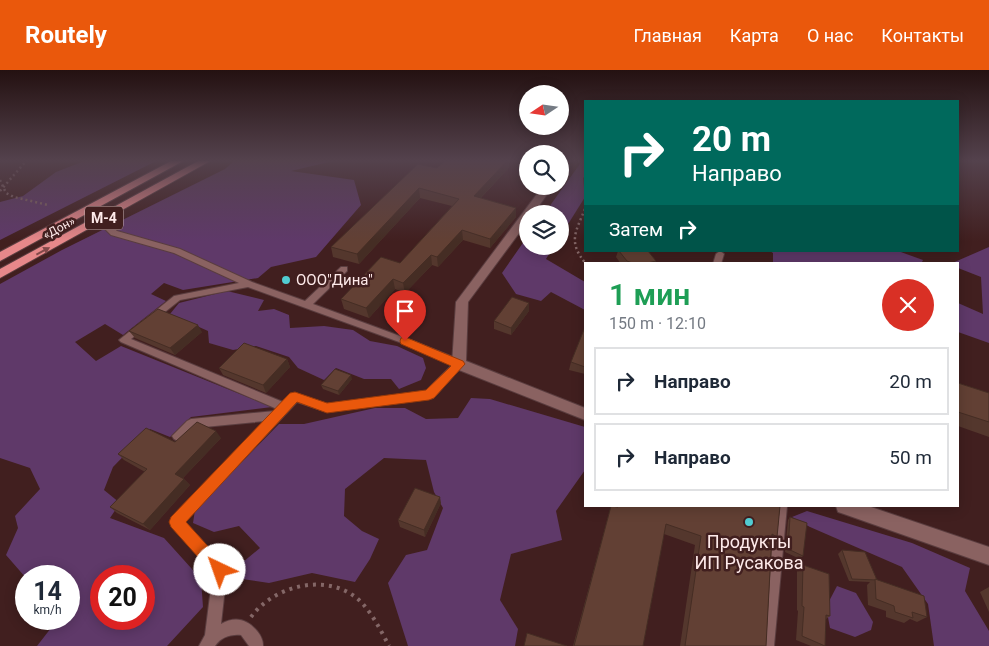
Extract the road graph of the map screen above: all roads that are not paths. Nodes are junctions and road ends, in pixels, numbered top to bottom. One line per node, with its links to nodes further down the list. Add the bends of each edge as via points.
1 (132, 187): 6 (highway, «Дон» / М-4)
2 (160, 187): 4 (highway, «Дон» / М-4)
3 (541, 195): 12 (street, via 462,302)
4 (97, 222): 9 (highway, «Дон» / М-4, one-way to 4); 10 (lane, via 114,233 177,251)
5 (720, 254): 7 (lane)
6 (0, 257)
7 (718, 262)
8 (344, 269): 11 (lane)
9 (0, 274)
10 (249, 284): 11 (lane); 13 (lane, via 177,298 124,340)
11 (306, 305): 12 (lane)
12 (459, 364): 13 (lane, via 429,395 327,408 295,397); 14 (street)
13 (280, 411): 15 (lane, via 192,424); 19 (lane, via 176,522 220,570)
14 (584, 414)
15 (178, 436)
16 (781, 507): 21 (lane)
17 (847, 507): 18 (street)
18 (989, 556)
19 (209, 641): 20 (lane, via 230,627 245,628)
20 (256, 646)
21 (767, 646)

